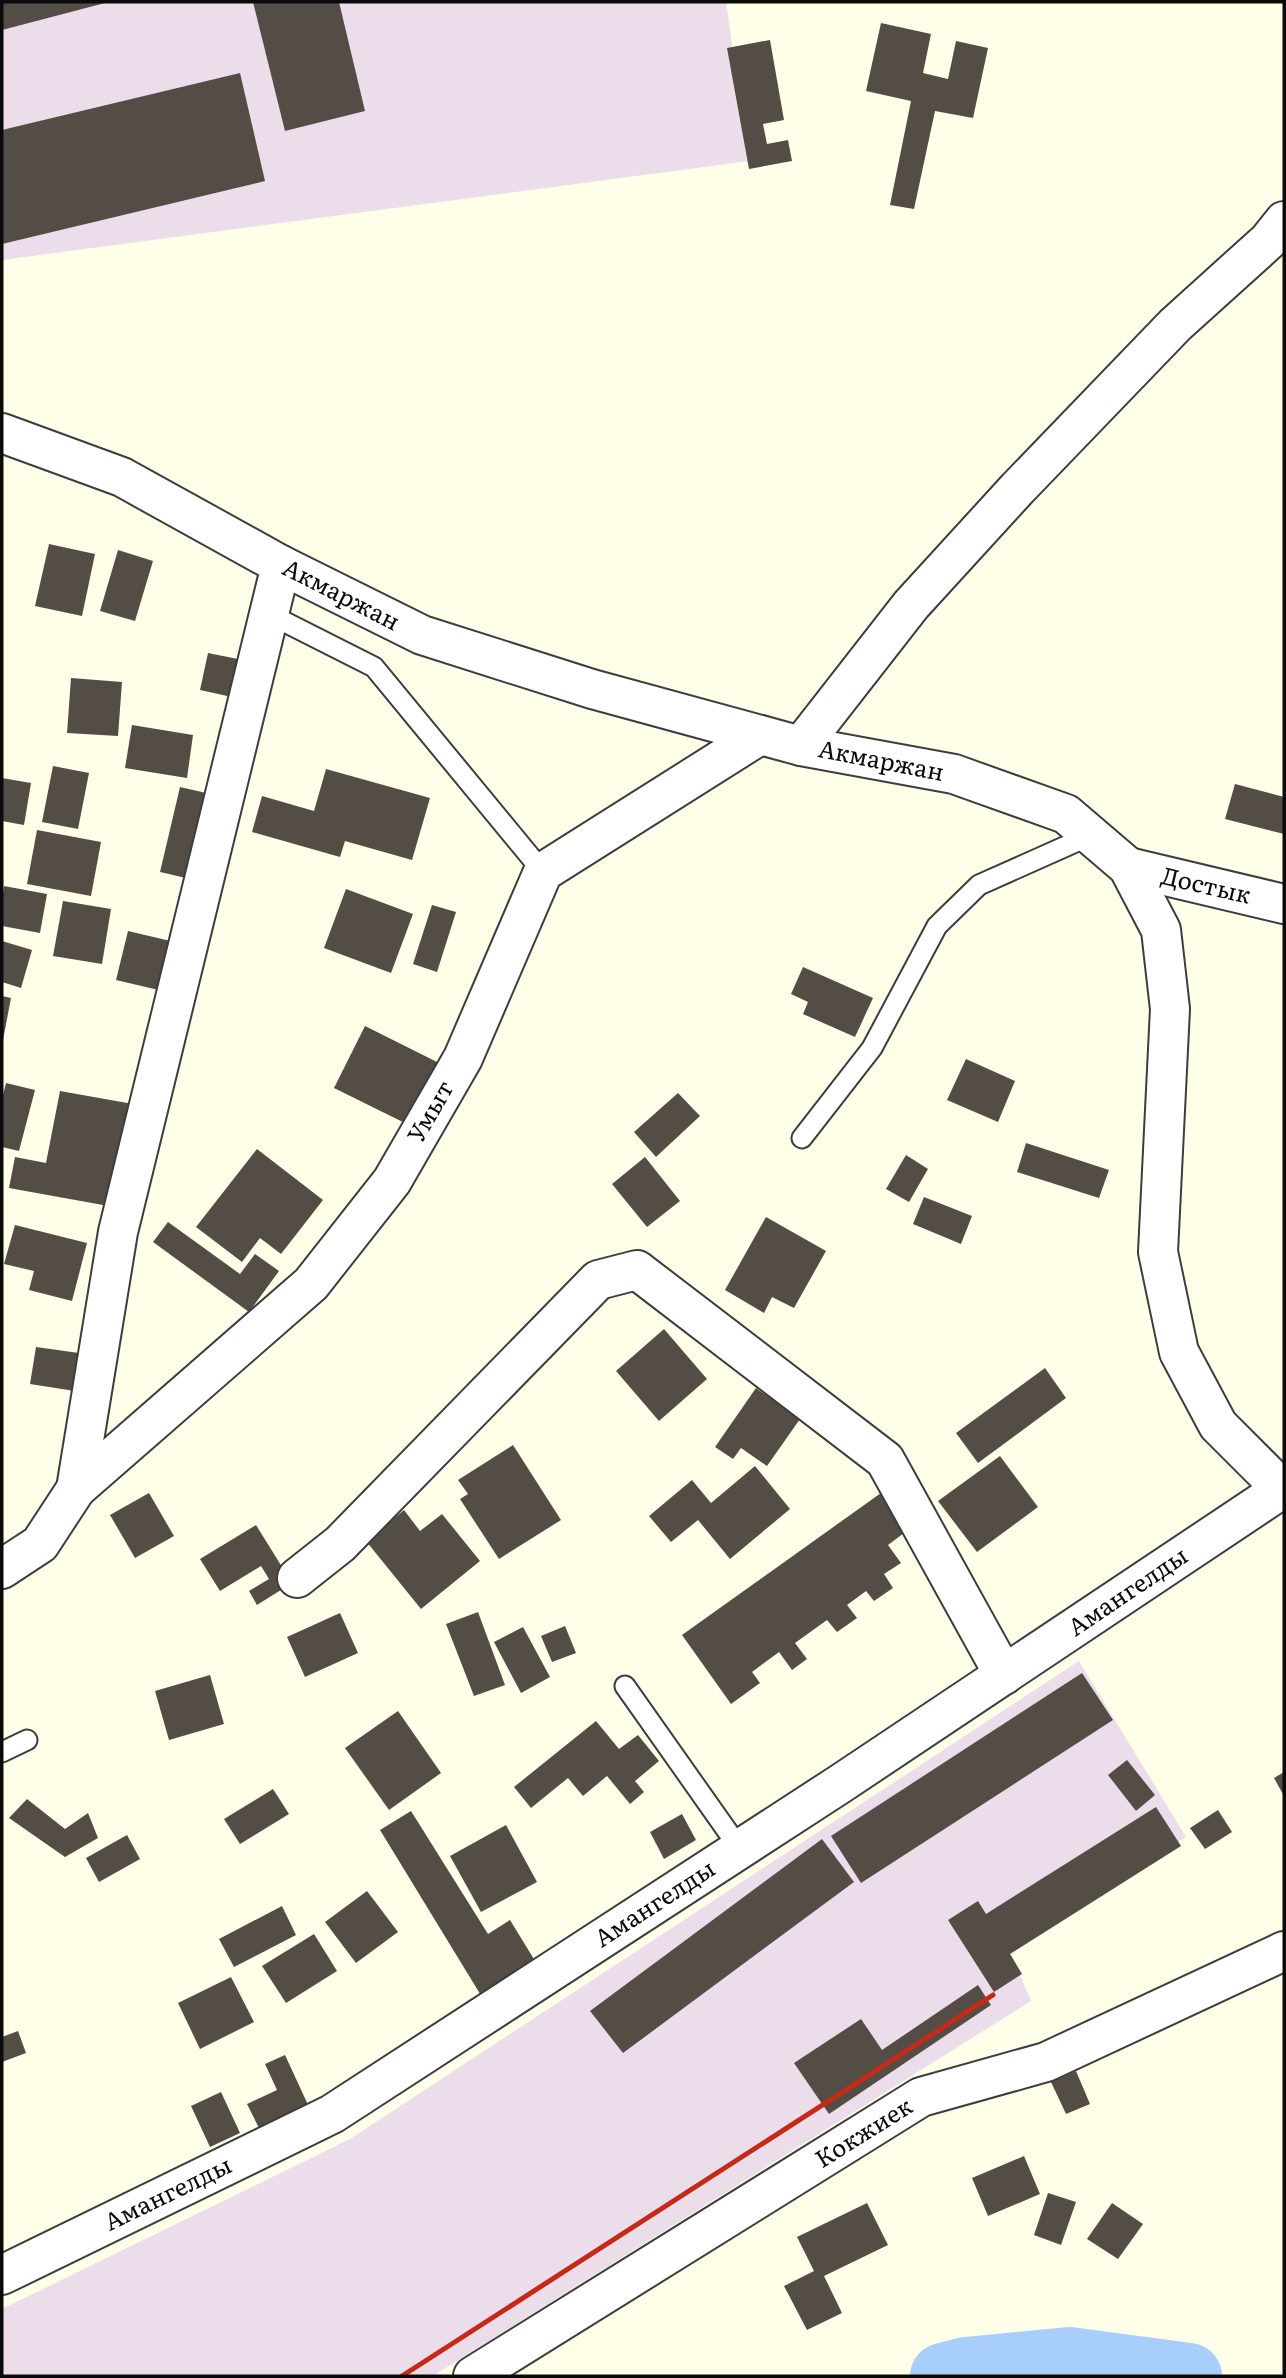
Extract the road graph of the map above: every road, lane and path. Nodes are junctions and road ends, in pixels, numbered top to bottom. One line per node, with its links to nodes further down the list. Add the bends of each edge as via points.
1 (1284, 221): 6 (street, via 1175,325 1008,499 911,605)
2 (3, 442): 3 (street, Акмаржан, via 122,477)
3 (281, 565): 4 (street, Умыт); 5 (street, Акмаржан, via 422,635 592,689)
4 (269, 614): 9 (lane, via 374,667); 12 (street, Умыт, via 117,1232)
5 (760, 735): 6 (street, Акмаржан); 9 (street)
6 (801, 746): 7 (street, Акмаржан, via 954,774 1066,814)
7 (1091, 835): 8 (street, Акмаржан); 11 (lane, via 979,885 937,926 872,1048)
8 (1128, 867): 10 (street, Достык); 13 (street, Акмаржан, via 1161,930 1170,1009 1158,1252 1179,1352 1218,1425)
9 (543, 872): 12 (street, Умыт, via 463,1058 392,1181 311,1284)
10 (1284, 904)
11 (802, 1139)
12 (76, 1489): 14 (street, Умыт, via 40,1544)
13 (1283, 1489): 16 (street, Амангелды)
14 (2, 1569)
15 (297, 1578): 16 (street, via 340,1544 598,1280 637,1270 886,1460)
16 (1004, 1675): 20 (street, Амангелды)
17 (625, 1686): 20 (lane)
18 (27, 1740): 19 (lane)
19 (2, 1752)
20 (740, 1849): 22 (street, Амангелды, via 332,2114)
21 (1284, 1951): 23 (street, Кокжиек, via 1046,2062 920,2097)
22 (2, 2275)
23 (473, 2376)

